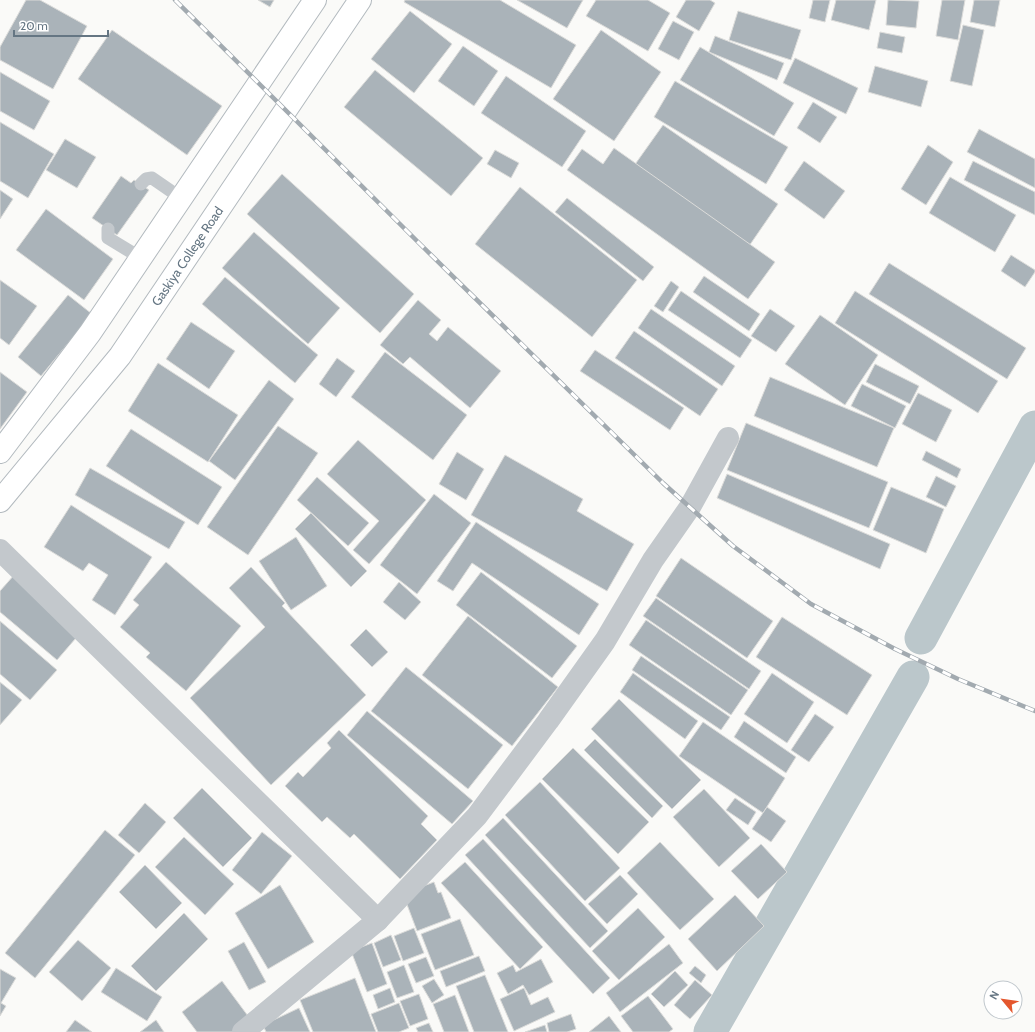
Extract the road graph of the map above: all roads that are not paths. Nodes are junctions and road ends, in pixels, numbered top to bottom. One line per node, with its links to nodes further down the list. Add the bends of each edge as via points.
1 (315, 0): 4 (main road)
2 (360, 0): 9 (main road, Gaskiya College Road, via 120,356)
3 (141, 184): 4 (lane, via 152,178)
4 (181, 198): 6 (main road)
5 (108, 229): 6 (lane, via 108,238)
6 (141, 258): 8 (main road, via 90,334)
7 (728, 438): 11 (street, via 690,507 653,560 605,641 548,721 477,816)
8 (0, 452)
9 (0, 501)
10 (0, 550): 11 (street)
11 (378, 920): 12 (street)
12 (243, 1032)

